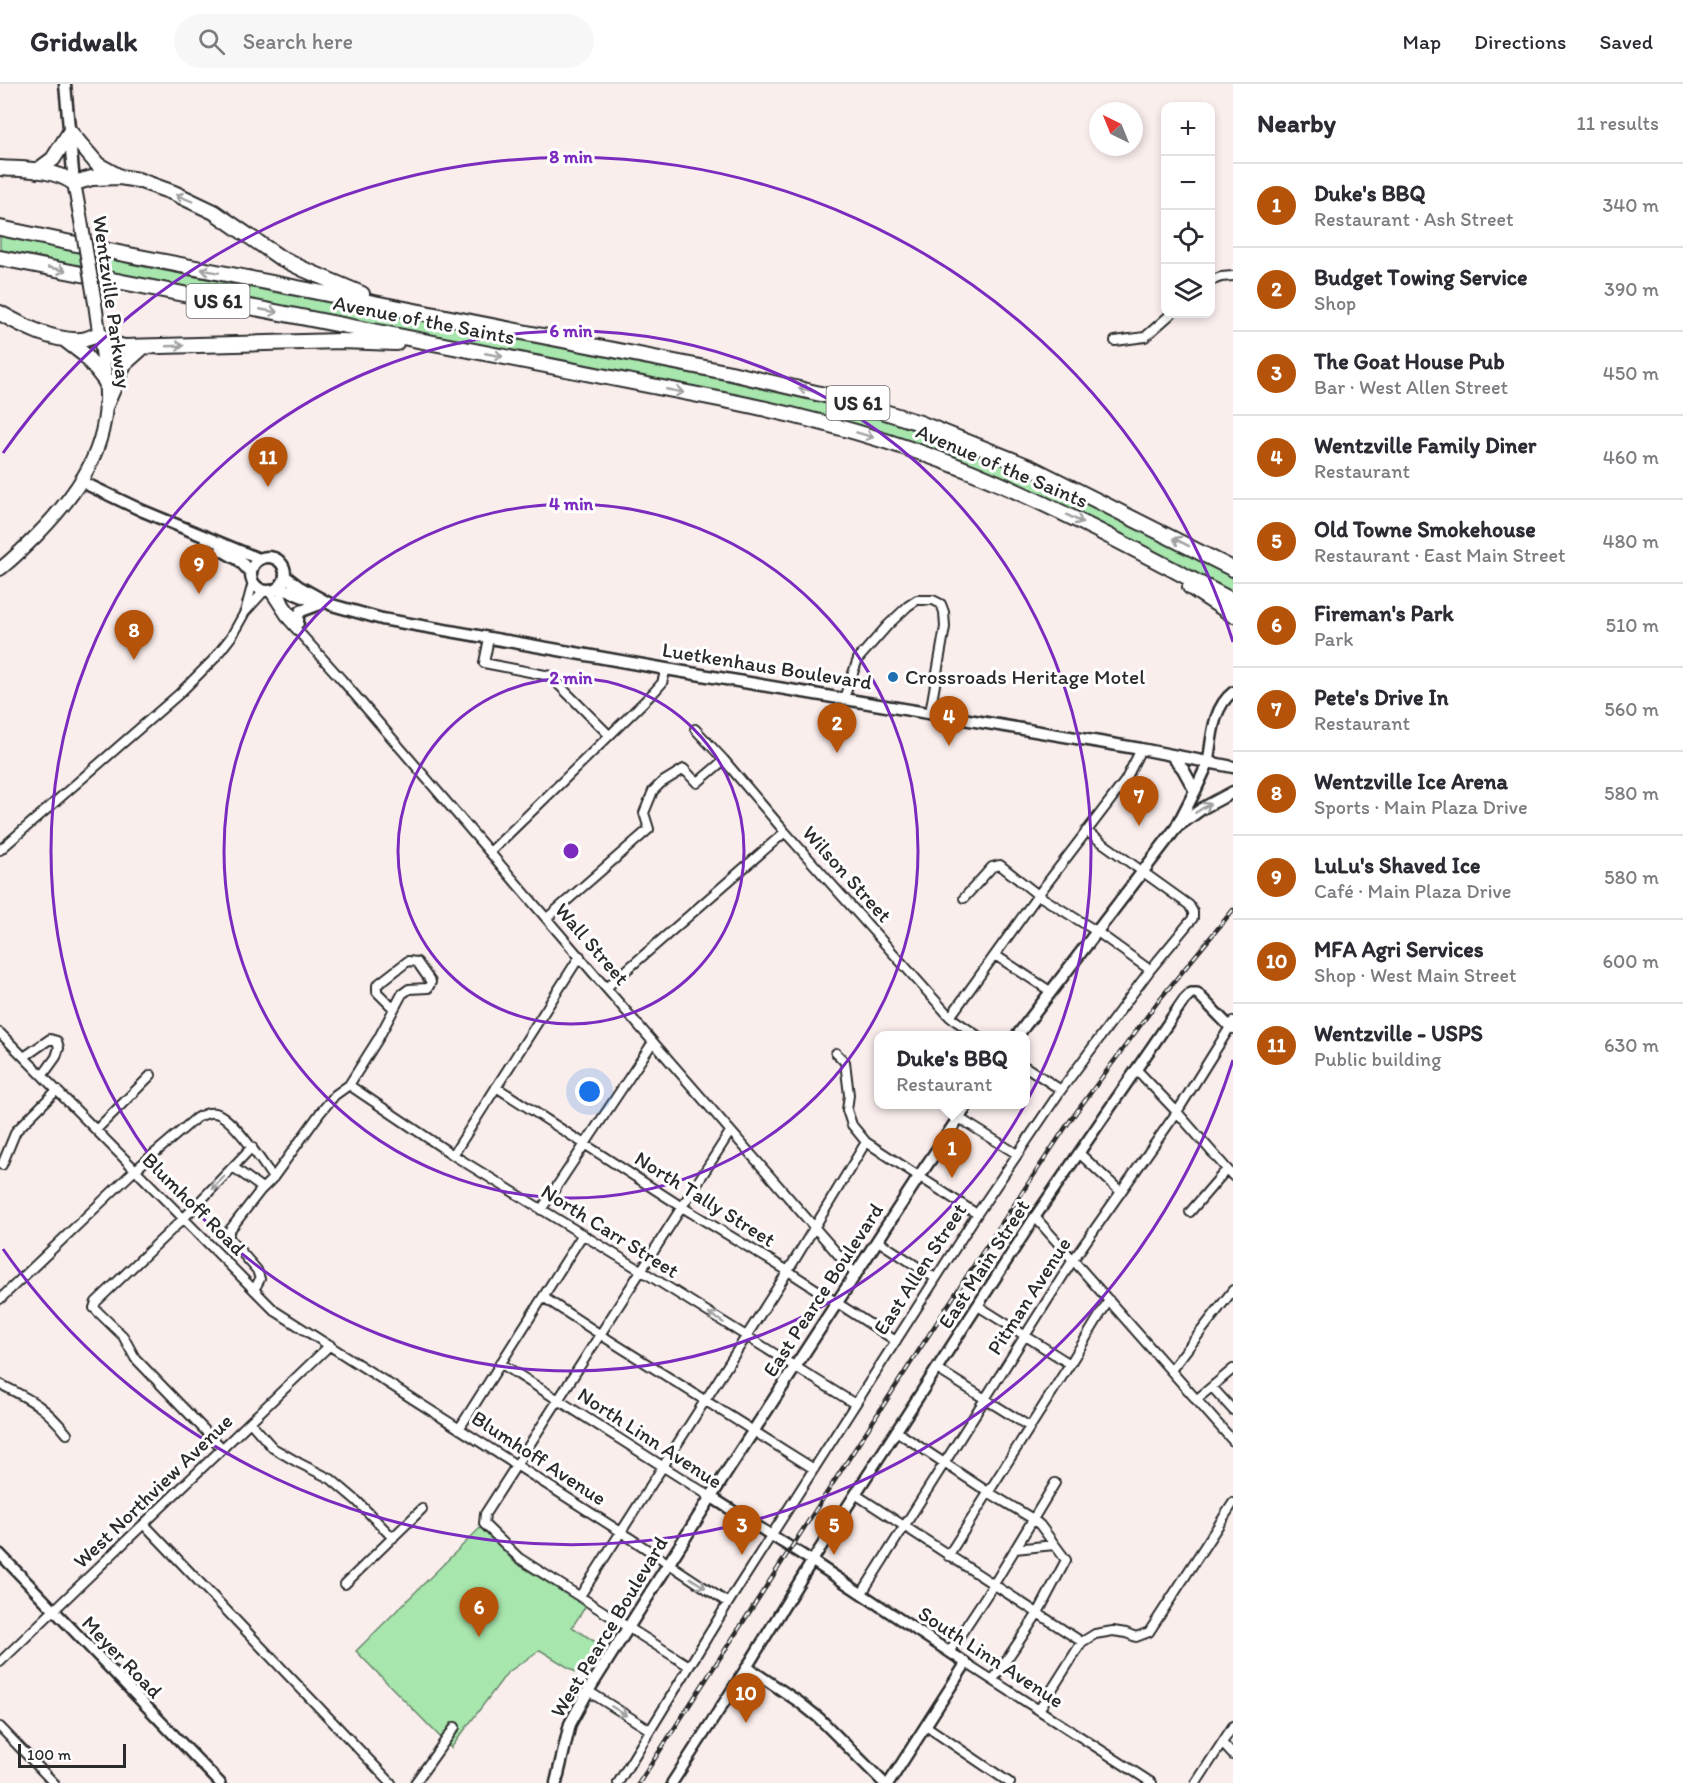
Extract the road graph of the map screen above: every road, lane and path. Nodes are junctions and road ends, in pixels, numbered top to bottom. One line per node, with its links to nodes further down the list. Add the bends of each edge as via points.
1 (65, 84): 2 (main road)
2 (70, 132): 4 (highway, via 53,159); 5 (highway, via 98,165); 6 (main road)
3 (0, 168): 4 (highway)
4 (37, 171): 6 (highway, via 56,173)
5 (120, 177): 6 (highway); 11 (highway, one-way to 5, via 279,256 193,201)
6 (74, 183): 14 (main road, Wentzville Parkway, bridge)
7 (0, 228): 11 (highway, Avenue of the Saints / US 61, one-way to 7)
8 (0, 258): 17 (highway, Avenue of the Saints / US 61, one-way to 17)
9 (1233, 276): 10 (street)
10 (1215, 279)
11 (392, 306): 26 (highway, Avenue of the Saints / US 61, one-way to 11, via 1030,466 885,411 769,381)
12 (0, 313): 15 (highway, via 29,328)
13 (1166, 318): 16 (street, via 1145,337)
14 (99, 334): 15 (highway, via 84,340); 18 (highway, via 113,344); 19 (main road, Wentzville Parkway)
15 (62, 338): 19 (highway, via 85,355)
16 (1115, 341)
17 (437, 344): 18 (highway, one-way to 17); 23 (highway, Avenue of the Saints / US 61, one-way to 23, via 763,408 849,430 990,479)
18 (143, 347): 20 (highway, via 124,364)
19 (105, 382): 20 (main road, Wentzville Parkway)
20 (106, 405): 21 (main road, Wentzville Parkway, via 102,432)
21 (82, 482): 22 (main road); 25 (main road, Wentzville Parkway, via 58,514)
22 (168, 522): 24 (main road); 28 (main road, via 230,554)
23 (1115, 540): 30 (highway, Avenue of the Saints / US 61); 34 (highway)
24 (259, 559): 27 (main road, via 267,556 281,562); 28 (main road, via 253,565)
25 (0, 569)
26 (1233, 569)
27 (285, 576): 29 (main road); 32 (main road, Luetkenhaus Boulevard)
28 (252, 578): 29 (main road, via 259,589); 33 (street)
29 (273, 589): 31 (main road, Luetkenhaus Boulevard); 33 (street); 35 (street, Wall Street); 36 (street, Wall Street, via 288,620)
30 (1233, 601)
31 (320, 604): 32 (main road, Luetkenhaus Boulevard); 35 (main road, via 301,611)
32 (332, 604): 37 (main road, Luetkenhaus Boulevard, via 382,619)
33 (245, 612): 54 (street, via 213,660 179,694)
34 (1233, 615)
35 (298, 623): 36 (street, Wall Street)
36 (303, 635): 55 (street, Wall Street)
37 (489, 638): 38 (main road, Luetkenhaus Boulevard); 43 (street, via 484,663 550,676)
38 (666, 669): 40 (main road, Luetkenhaus Boulevard); 43 (street, via 662,683)
39 (1233, 692): 47 (street, via 1219,708)
40 (844, 698): 41 (main road, Luetkenhaus Boulevard); 41 (street, via 858,659 888,625 917,600 933,600 941,604 945,627)
41 (930, 712): 44 (main road, Luetkenhaus Boulevard)
42 (694, 729): 46 (street, Wilson Street)
43 (609, 735): 55 (street)
44 (1141, 749): 45 (main road, Luetkenhaus Boulevard); 52 (street, via 1125,781)
45 (1172, 756): 47 (main road, Luetkenhaus Boulevard); 49 (main road)
46 (724, 760): 53 (street, Wilson Street); 59 (street, via 697,783 684,769 653,790 644,813 649,829)
47 (1208, 763): 48 (main road, Luetkenhaus Boulevard); 49 (main road)
48 (1233, 767)
49 (1195, 791): 51 (main road)
50 (1233, 792): 51 (main road, one-way to 50)
51 (1176, 828): 56 (main road)
52 (1086, 831): 56 (street); 57 (street)
53 (785, 832): 64 (street); 67 (street, Wilson Street)
54 (0, 850)
55 (490, 852): 59 (street, Wall Street)
56 (1141, 872): 60 (main road); 63 (street, East Allen Street, via 1189,905 1193,912 1193,918)
57 (1038, 894): 58 (street, via 1000,865 992,867); 60 (street); 61 (street)
58 (964, 898)
59 (547, 918): 62 (street, Wall Street)
60 (1096, 931): 63 (street); 65 (main road)
61 (995, 955): 65 (street); 67 (street)
62 (580, 956): 64 (street, Wall Street); 80 (street)
63 (1150, 970): 82 (street, East Allen Street)
64 (606, 988): 72 (street, Wall Street)
65 (1050, 991): 70 (main road)
66 (394, 1009): 66 (street, via 377,992 377,985 408,961 417,962 431,985 409,989); 79 (street)
67 (950, 1017): 69 (street, Wilson Street)
68 (1232, 1026): 75 (street, East Main Street, via 1199,995 1189,995); 84 (street, Pitman Avenue)
69 (972, 1031)
70 (1020, 1031)
71 (0, 1033): 74 (street, Blumhoff Road)
72 (653, 1042): 87 (street, Wall Street); 89 (street)
73 (836, 1053): 88 (street, via 845,1062 847,1110 852,1125)
74 (24, 1057): 77 (street, Blumhoff Road); 77 (street, via 50,1040 57,1041 60,1048)
75 (1136, 1069): 84 (street); 91 (street, East Main Street)
76 (1030, 1070): 82 (street)
77 (43, 1075): 81 (street, Blumhoff Road)
78 (151, 1075): 86 (street)
79 (349, 1085): 93 (street, North Carr Street); 100 (street, via 320,1113)
80 (496, 1087): 89 (street, North Tally Street); 93 (street)
81 (57, 1090): 86 (street, Blumhoff Road); 94 (street, via 16,1131)
82 (1061, 1090): 92 (street, East Allen Street)
83 (965, 1109): 85 (main road, East Pearce Boulevard)
84 (1177, 1112): 96 (street); 102 (street, Pitman Avenue)
85 (959, 1118): 92 (street); 98 (main road, East Pearce Boulevard)
86 (96, 1130): 97 (street, Blumhoff Road)
87 (730, 1132): 103 (street); 109 (street, Wall Street)
88 (866, 1142): 98 (street); 109 (street)
89 (585, 1144): 103 (street, North Tally Street); 104 (street)
90 (252, 1147): 95 (street); 97 (street, via 222,1116 205,1114); 100 (street)
91 (1079, 1153): 102 (street); 107 (street, East Main Street)
92 (1017, 1154): 106 (street, East Allen Street)
93 (453, 1155): 104 (street, North Carr Street)
94 (2, 1165)
95 (233, 1167): 101 (street); 108 (street, one-way to 108)
96 (1227, 1168): 99 (street); 105 (street)
97 (135, 1170): 108 (street, Blumhoff Road); 120 (street)
98 (920, 1175): 106 (street); 111 (main road, East Pearce Boulevard)
99 (1233, 1176)
100 (273, 1178): 101 (street)
101 (262, 1188): 117 (street, via 229,1231 229,1238 257,1270 260,1279)
102 (1120, 1191): 112 (street, Pitman Avenue)
103 (682, 1207): 113 (street); 114 (street, North Tally Street)
104 (542, 1210): 110 (street, North Carr Street)
105 (1190, 1212)
106 (977, 1214): 116 (street, East Allen Street)
107 (1035, 1217): 112 (street); 123 (street, East Main Street)
108 (184, 1218): 117 (street, Blumhoff Road); 150 (street, via 94,1308 123,1336 135,1358)
109 (813, 1227): 114 (street); 115 (street, Wall Street)
110 (583, 1234): 113 (street, North Carr Street); 119 (street)
111 (878, 1241): 115 (main road, East Pearce Boulevard); 116 (street)
112 (1073, 1260): 121 (street); 126 (street, Pitman Avenue)
113 (642, 1270): 124 (street); 125 (street, North Carr Street, one-way to 113)
114 (788, 1271): 122 (street, North Tally Street); 125 (street)
115 (856, 1275): 122 (main road, East Pearce Boulevard)
116 (934, 1278): 127 (street, East Allen Street)
117 (254, 1290): 128 (street, Blumhoff Road, via 275,1311)
118 (1233, 1290): 134 (street)
119 (543, 1296): 124 (street); 129 (street)
120 (0, 1299)
121 (1109, 1300): 130 (street); 134 (street)
122 (836, 1304): 127 (street, North Tally Street); 131 (main road, East Pearce Boulevard)
123 (978, 1306): 126 (street); 132 (street, East Main Street)
124 (601, 1335): 138 (street); 139 (street)
125 (746, 1336): 131 (street, North Carr Street); 139 (street)
126 (1026, 1336): 130 (street); 137 (street, Pitman Avenue)
127 (896, 1341): 141 (street, East Allen Street)
128 (330, 1345): 143 (street, West Northview Avenue); 145 (street, Blumhoff Avenue)
129 (500, 1363): 138 (street, North Linn Avenue); 145 (street)
130 (1070, 1364): 144 (street)
131 (796, 1368): 141 (street, North Carr Street); 147 (main road, East Pearce Boulevard)
132 (937, 1369): 137 (street); 146 (street, East Main Street)
133 (1233, 1369): 136 (street)
134 (1171, 1370): 140 (street)
135 (0, 1384): 148 (street, via 37,1403)
136 (1212, 1387): 140 (street); 142 (street)
137 (984, 1399): 144 (street); 151 (street, Pitman Avenue)
138 (559, 1400): 152 (street); 153 (street, North Linn Avenue)
139 (705, 1400): 147 (street); 153 (street)
140 (1196, 1400): 149 (street)
141 (855, 1404): 154 (street, East Allen Street)
142 (1233, 1410)
143 (250, 1422): 150 (street, West Northview Avenue); 166 (street, via 273,1448 331,1479)
144 (1030, 1427): 156 (street)
145 (459, 1429): 152 (street, Blumhoff Avenue)
146 (896, 1431): 151 (street); 157 (street, East Main Street)
147 (754, 1432): 154 (street); 158 (main road, East Pearce Boulevard)
148 (67, 1434)
149 (1233, 1441)
150 (223, 1449): 162 (street, West Northview Avenue)
151 (944, 1463): 156 (street); 163 (street, Pitman Avenue)
152 (516, 1466): 164 (street, Blumhoff Avenue); 176 (street, via 485,1514 484,1524 519,1558)
153 (662, 1467): 158 (street, North Linn Avenue); 164 (street)
154 (814, 1469): 165 (street, East Allen Street)
155 (1055, 1483): 161 (street)
156 (988, 1492): 161 (street); 170 (street)
157 (855, 1494): 163 (street); 171 (street, East Main Street)
158 (711, 1497): 165 (street, North Linn Avenue); 172 (main road, West Pearce Boulevard)
159 (1233, 1503): 181 (street, via 1149,1632 1136,1637 1113,1631 1095,1634)
160 (422, 1509): 166 (street)
161 (1033, 1519): 167 (street); 168 (street)
162 (144, 1524): 178 (street, West Northview Avenue); 199 (street)
163 (904, 1525): 170 (street); 175 (street, Pitman Avenue)
164 (621, 1532): 172 (street, Blumhoff Avenue); 176 (street)
165 (770, 1536): 171 (street, North Linn Avenue); 177 (street, East Allen Street)
166 (393, 1538): 173 (street)
167 (1054, 1545): 168 (street); 179 (street, via 1066,1560)
168 (1015, 1549): 174 (street)
169 (0, 1554): 178 (street, Meyer Road)
170 (948, 1556): 174 (street)
171 (812, 1561): 175 (street, South Linn Avenue); 186 (street, East Main Street)
172 (669, 1564): 177 (street, Blumhoff Avenue, one-way to 177); 180 (main road, West Pearce Boulevard)
173 (345, 1584)
174 (994, 1584): 179 (street); 182 (street)
175 (862, 1593): 182 (street, South Linn Avenue)
176 (580, 1596): 180 (street)
177 (728, 1603): 185 (street, East Allen Street)
178 (53, 1611): 183 (street, West Northview Avenue); 198 (street, Meyer Road)
179 (1038, 1613): 181 (street); 187 (street)
180 (627, 1627): 185 (street); 188 (main road, West Pearce Boulevard)
181 (1082, 1642): 189 (street)
182 (949, 1652): 184 (street, South Linn Avenue)
183 (0, 1662)
184 (966, 1663): 187 (street, South Linn Avenue); 190 (street)
185 (689, 1666): 194 (street, East Allen Street)
186 (747, 1667): 203 (street, East Main Street); 204 (street, via 819,1718)
187 (993, 1680): 189 (street, South Linn Avenue)
188 (588, 1691): 194 (street, one-way to 194); 201 (main road, West Pearce Boulevard, via 570,1724)
189 (1039, 1710): 206 (street, South Linn Avenue)
190 (926, 1726): 204 (street); 205 (street)
191 (1233, 1726): 195 (street)
192 (0, 1727): 197 (street)
193 (455, 1727): 200 (street)
194 (650, 1730): 202 (street, East Allen Street)
195 (1222, 1743): 196 (street); 207 (street)
196 (1233, 1755)
197 (54, 1783)
198 (220, 1783)
199 (391, 1783)
200 (415, 1783)
201 (555, 1783)
202 (618, 1783)
203 (672, 1783)
204 (886, 1783)
205 (1010, 1783)
206 (1152, 1783)
207 (1196, 1783)

